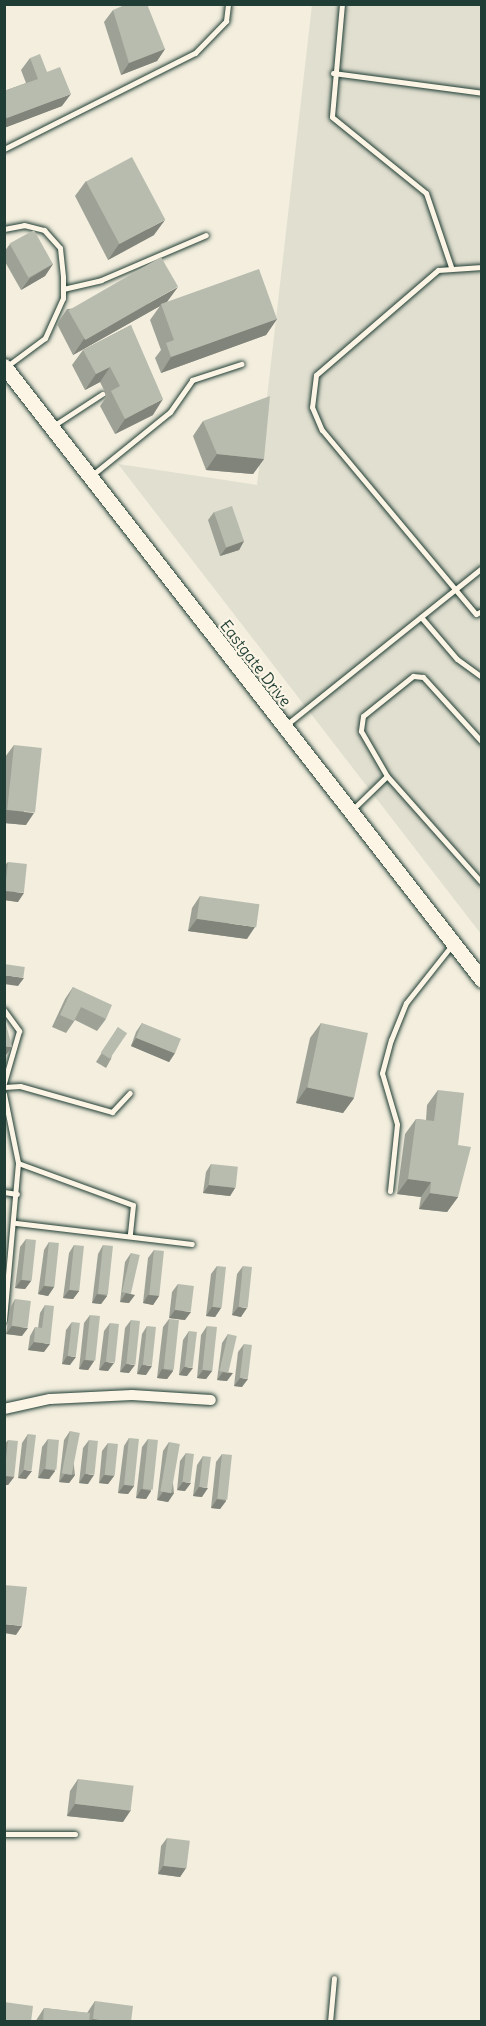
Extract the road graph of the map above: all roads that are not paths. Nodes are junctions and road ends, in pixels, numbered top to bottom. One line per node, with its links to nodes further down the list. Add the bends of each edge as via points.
1 (228, 4): 5 (lane, via 226,21 195,54)
2 (342, 4): 3 (lane)
3 (333, 73): 4 (lane); 8 (lane, via 332,117 426,194)
4 (482, 93)
5 (4, 149)
6 (4, 229): 10 (lane, via 24,225 44,230 60,248)
7 (206, 236): 10 (lane, via 101,280)
8 (451, 267): 9 (lane); 17 (lane, via 438,270 316,375 312,407 322,430)
9 (482, 267)
10 (63, 289): 12 (lane, via 45,338)
11 (241, 364): 15 (lane, via 192,380 170,412)
12 (5, 366): 14 (street, Eastgate Drive)
13 (102, 394): 14 (lane)
14 (52, 427): 15 (street, Eastgate Drive)
15 (90, 477): 21 (street, Eastgate Drive)
16 (482, 568): 17 (lane)
17 (455, 589): 18 (lane, via 476,614); 19 (lane)
18 (482, 612)
19 (421, 616): 20 (lane, via 457,659); 21 (lane)
20 (482, 677)
21 (282, 728): 24 (street, Eastgate Drive)
22 (482, 742): 23 (lane, via 433,685 413,676 363,716 362,737)
23 (387, 776): 24 (lane); 25 (lane)
24 (350, 812): 26 (street, Eastgate Drive)
25 (482, 883)
26 (452, 945): 27 (street, Eastgate Drive); 33 (lane, via 406,1003 390,1040 382,1073 397,1124)
27 (482, 980)
28 (4, 1010): 29 (lane, via 18,1031)
29 (4, 1085): 30 (lane, via 112,1112)
30 (130, 1093)
31 (4, 1094): 32 (lane)
32 (18, 1163): 35 (lane); 37 (lane, via 133,1205)
33 (390, 1191)
34 (4, 1192): 35 (lane)
35 (17, 1194): 36 (lane)
36 (16, 1223): 37 (lane); 39 (lane)
37 (130, 1236): 38 (lane)
38 (192, 1244)
39 (4, 1320)
40 (211, 1400): 41 (street, via 132,1395 50,1399)
41 (4, 1409)
42 (4, 1834): 43 (lane)
43 (75, 1834)
44 (334, 1978): 45 (lane)
45 (330, 2022)

